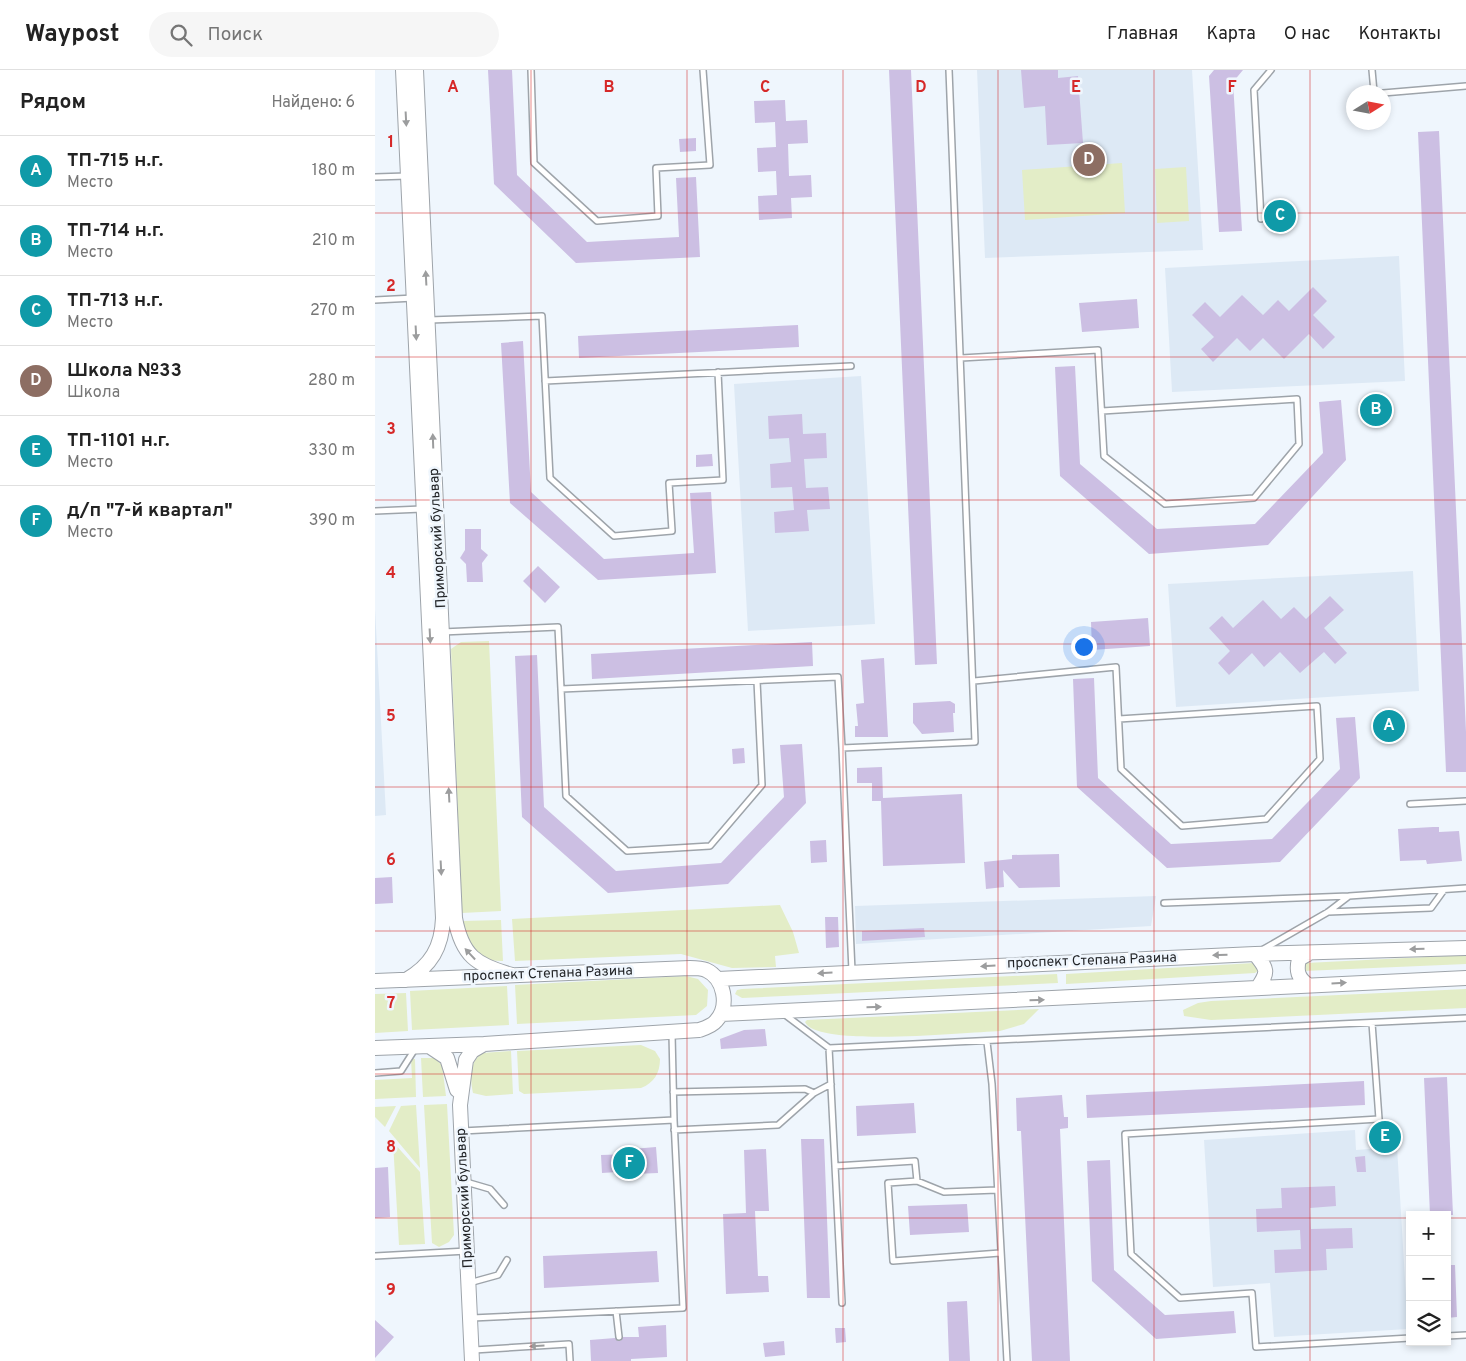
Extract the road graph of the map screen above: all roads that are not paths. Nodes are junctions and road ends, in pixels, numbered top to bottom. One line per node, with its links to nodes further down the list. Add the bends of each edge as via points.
1 (403, 70): 11 (main road, one-way to 11)
2 (415, 70): 16 (main road, Приморский бульвар, one-way to 2)
3 (531, 70): 4 (lane, via 534,163 597,221 658,216 656,168 710,165)
4 (703, 70)
5 (949, 70): 17 (lane)
6 (1271, 70): 13 (lane, via 1254,90)
7 (1372, 70): 8 (lane)
8 (1373, 85)
9 (1466, 86): 10 (lane)
10 (1391, 92)
11 (409, 176): 12 (lane); 14 (main road)
12 (375, 177)
13 (1261, 219)
14 (414, 298): 15 (lane); 22 (main road, one-way to 22)
15 (375, 300)
16 (428, 320): 20 (lane, via 542,316); 24 (main road, Приморский бульвар, one-way to 16)
17 (961, 358): 21 (lane, via 1098,350); 26 (lane)
18 (851, 366): 19 (lane)
19 (718, 372): 20 (lane); 20 (lane, via 723,480 669,483 672,531 614,536 550,478)
20 (545, 381)
21 (1102, 411): 21 (lane, via 1104,456 1165,504 1254,498 1299,444 1297,399)
22 (424, 509): 23 (lane); 44 (main road, one-way to 44, via 443,918 435,954 421,970)
23 (375, 511)
24 (442, 632): 27 (lane, via 558,627); 41 (main road, Приморский бульвар, one-way to 24, via 487,968 475,960 465,950 458,935)
25 (757, 681): 27 (lane); 27 (lane, via 762,785 709,846 627,851 566,796); 29 (lane, via 838,677)
26 (974, 681): 28 (lane, via 1117,667); 29 (lane, via 975,742)
27 (561, 689)
28 (1119, 719): 28 (lane, via 1121,769 1182,826 1266,819 1320,759 1317,706)
29 (842, 748): 40 (lane)
30 (1466, 801): 31 (lane)
31 (1410, 804)
32 (1466, 888): 33 (lane)
33 (1444, 890): 34 (lane); 36 (lane, via 1431,908)
34 (1349, 896): 35 (lane); 36 (lane)
35 (1164, 903)
36 (1328, 912): 38 (lane)
37 (1466, 948): 39 (main road, проспект Степана Разина, one-way to 39)
38 (1255, 954): 39 (main road, проспект Степана Разина); 40 (main road, проспект Степана Разина, one-way to 40); 47 (main road, via 1265,967 1266,976)
39 (1308, 954): 46 (main road, via 1299,959 1297,970 1301,980)
40 (852, 972): 43 (main road, проспект Степана Разина, one-way to 43)
41 (512, 975): 43 (main road, проспект Степана Разина, via 690,968 705,970); 44 (main road, проспект Степана Разина)
42 (1466, 978): 46 (main road, one-way to 42)
43 (718, 979): 49 (main road, via 723,990)
44 (406, 980): 45 (main road, проспект Степана Разина)
45 (375, 981)
46 (1309, 985): 47 (main road)
47 (1258, 987): 48 (main road, one-way to 47, via 1054,1000)
48 (779, 1011): 49 (main road); 57 (lane)
49 (721, 1014): 52 (main road, via 717,1021 699,1030)
50 (1466, 1018): 51 (lane)
51 (1372, 1023): 53 (lane); 82 (lane, via 1379,1119 1125,1134 1131,1254 1180,1298 1252,1293 1256,1347)
52 (672, 1033): 54 (main road); 60 (lane)
53 (987, 1042): 57 (lane); 69 (lane, via 993,1084)
54 (484, 1044): 55 (main road); 62 (main road, Приморский бульвар, via 466,1060)
55 (423, 1046): 56 (main road); 58 (lane, via 401,1071); 62 (main road, via 447,1058)
56 (375, 1048)
57 (829, 1048): 59 (lane)
58 (375, 1073)
59 (831, 1084): 61 (lane); 66 (lane)
60 (673, 1092): 61 (lane, via 805,1090); 63 (lane)
61 (814, 1094): 64 (lane, via 778,1125)
62 (460, 1105): 65 (main road, Приморский бульвар)
63 (674, 1120): 64 (lane); 65 (lane)
64 (674, 1130): 77 (lane, via 683,1308)
65 (462, 1132): 68 (main road, Приморский бульвар)
66 (835, 1166): 67 (lane, via 915,1161); 76 (lane)
67 (917, 1181): 69 (lane, via 944,1192); 72 (lane, via 888,1183 893,1261)
68 (464, 1182): 70 (lane, via 490,1189); 71 (main road, Приморский бульвар)
69 (997, 1190): 72 (lane)
70 (504, 1205)
71 (467, 1251): 73 (lane); 75 (main road, Приморский бульвар)
72 (1000, 1254): 85 (lane)
73 (375, 1256)
74 (507, 1260): 75 (lane, via 498,1275)
75 (469, 1284): 78 (main road, Приморский бульвар)
76 (842, 1303)
77 (617, 1311): 78 (lane); 81 (lane)
78 (471, 1318): 83 (main road, Приморский бульвар)
79 (1466, 1335): 80 (lane)
80 (1451, 1336)
81 (619, 1337)
82 (1406, 1338)
83 (472, 1355): 84 (lane, one-way to 83, via 569,1344)
84 (569, 1361)
85 (1007, 1361)

